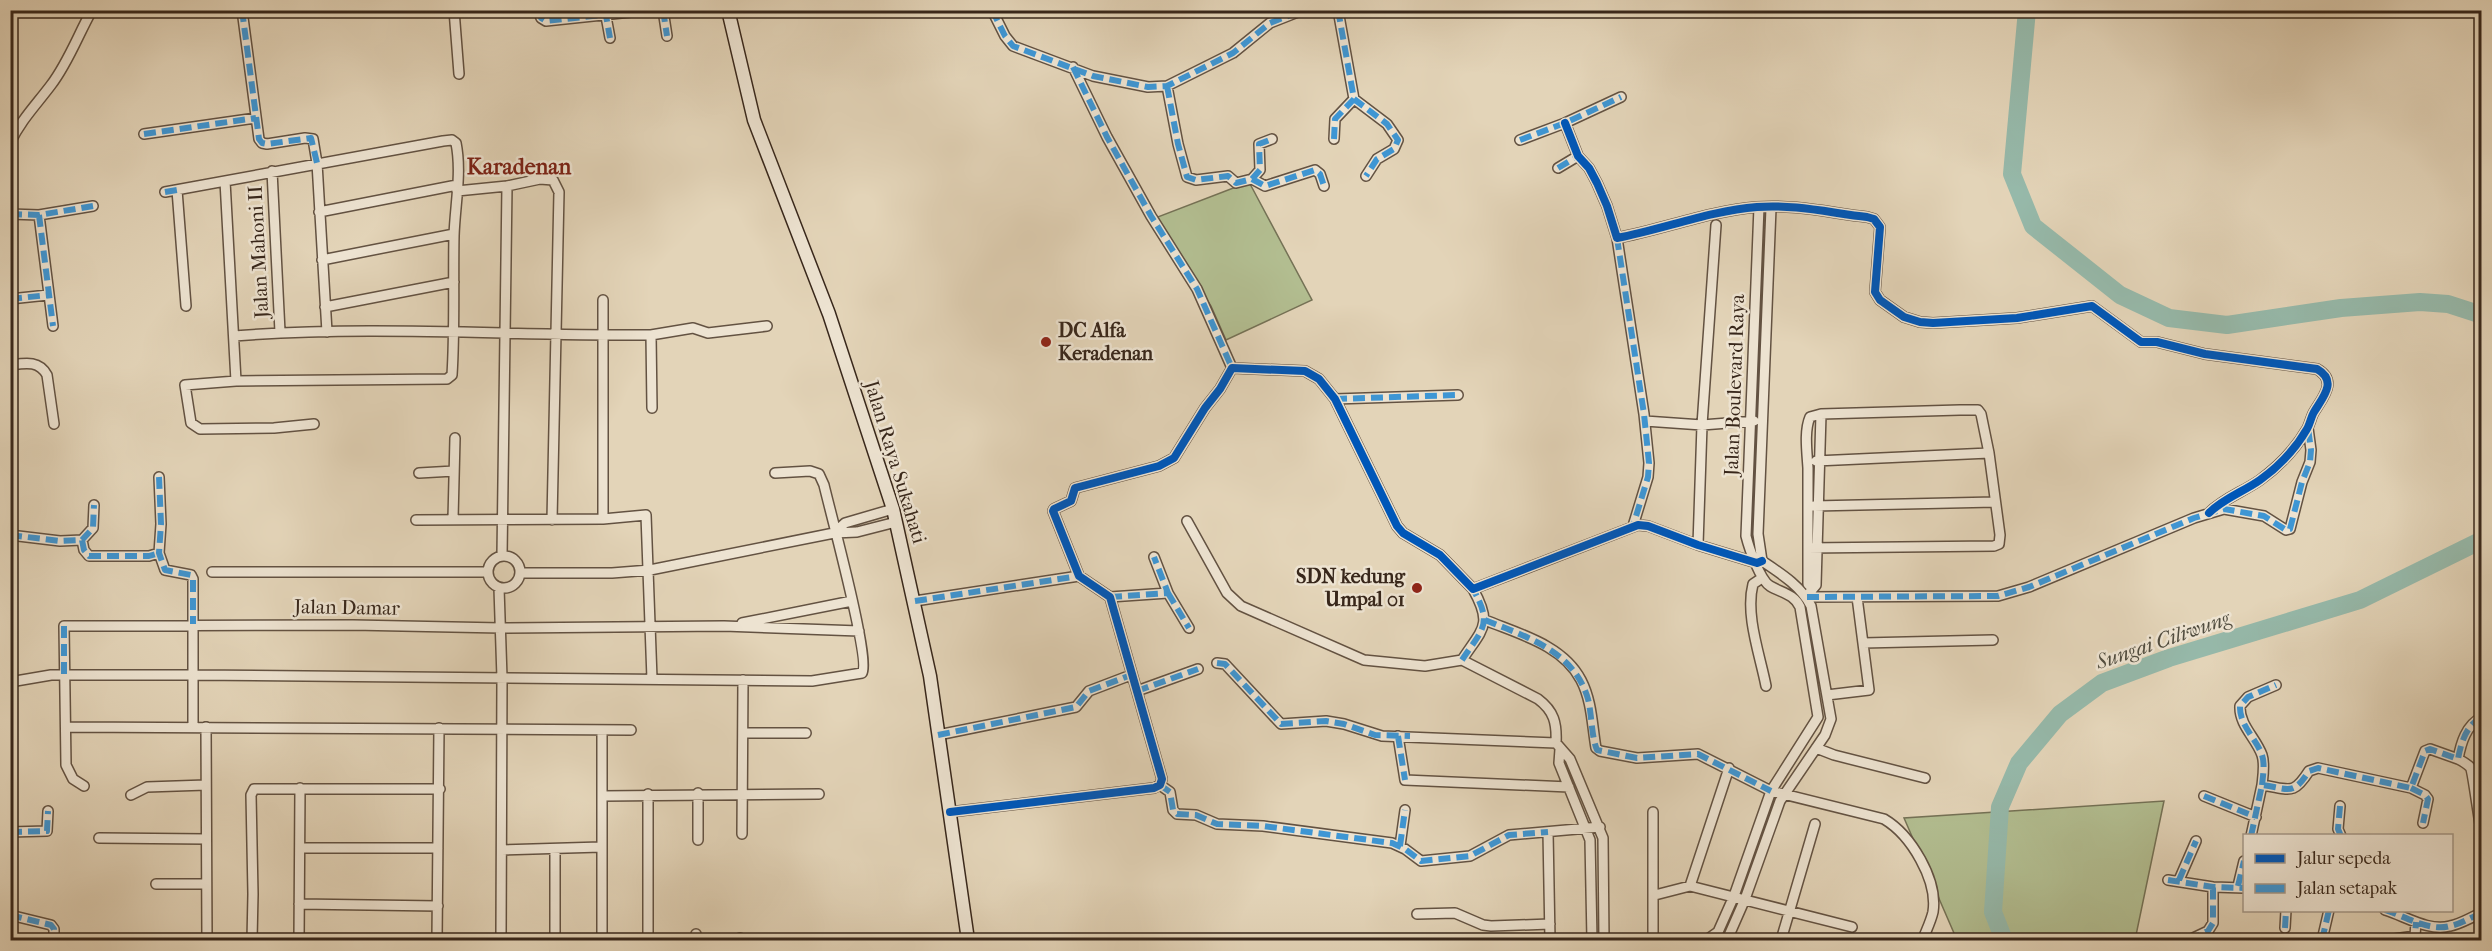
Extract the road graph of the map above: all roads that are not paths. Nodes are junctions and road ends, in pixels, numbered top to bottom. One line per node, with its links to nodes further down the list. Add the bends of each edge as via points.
1 (92, 10): 26 (street, via 64,65)
2 (242, 10): 20 (street)
3 (454, 10): 16 (street)
4 (538, 10): 11 (street, via 546,21)
5 (650, 10): 11 (street)
6 (663, 10): 13 (street)
7 (728, 10): 91 (main road, Jalan Raya Sukahati, via 754,120 829,314)
8 (993, 10): 15 (street, via 1013,46)
9 (1303, 10): 12 (street)
10 (1338, 10): 19 (street)
11 (605, 13): 14 (street)
12 (1284, 13): 17 (street, via 1233,53)
13 (667, 36)
14 (610, 38)
15 (1073, 67): 17 (street, via 1093,76 1131,84); 66 (street, via 1150,216 1197,289)
16 (459, 74)
17 (1167, 86): 32 (street, via 1187,177 1196,180 1228,176 1236,183)
18 (1621, 97): 21 (street)
19 (1354, 99): 24 (street, via 1335,119); 31 (street, via 1388,124 1398,140 1394,148 1377,159)
20 (256, 118): 22 (street); 28 (street, via 262,143 311,138)
21 (1565, 123): 25 (street); 27 (street)
22 (144, 134)
23 (1272, 139): 32 (street, via 1258,144 1260,170)
24 (1334, 140)
25 (1520, 140)
26 (10, 143)
27 (1578, 156): 29 (street); 47 (street, via 1598,183)
28 (317, 164): 30 (street); 36 (street, via 452,140 457,145); 42 (street)
29 (1558, 168)
30 (272, 171): 33 (street); 57 (street, Jalan Mahoni II)
31 (1366, 176)
32 (1252, 179): 35 (street, via 1265,186 1315,170)
33 (225, 181): 37 (street); 64 (street)
34 (507, 186): 36 (street); 60 (street); 61 (street, via 553,180 560,192)
35 (1324, 186)
36 (457, 188): 42 (street); 46 (street)
37 (177, 190): 38 (street); 53 (street)
38 (165, 192)
39 (93, 206): 44 (street)
40 (1759, 207): 41 (street); 47 (street, via 1699,217); 73 (street, Jalan Boulevard Raya)
41 (1772, 208): 74 (street, Jalan Boulevard Raya); 78 (street, via 1802,208 1874,219 1881,238 1875,292 1880,300 1911,321 1953,323 2017,318 2092,306 2142,342 2317,369 2327,376 2328,384)
42 (320, 213): 48 (street)
43 (10, 214): 44 (street)
44 (39, 215): 50 (street)
45 (1716, 225): 77 (street)
46 (454, 234): 48 (street); 49 (street)
47 (1617, 238): 72 (street)
48 (322, 260): 54 (street)
49 (454, 282): 54 (street); 59 (street)
50 (48, 295): 51 (street); 55 (street)
51 (10, 299)
52 (603, 300): 62 (street)
53 (186, 306)
54 (325, 307): 58 (street)
55 (53, 326)
56 (767, 326): 63 (street, via 708,333 693,328)
57 (280, 332): 58 (street); 64 (street)
58 (327, 332): 59 (street)
59 (453, 332): 60 (street); 67 (street, via 452,375 447,379)
60 (505, 334): 61 (street); 96 (street)
61 (557, 334): 62 (street); 97 (street)
62 (604, 335): 63 (street); 94 (street)
63 (651, 335): 70 (street)
64 (234, 336): 67 (street)
65 (10, 365): 75 (street, via 33,363 44,369)
66 (1232, 368): 69 (street, via 1305,371 1319,379); 114 (street, via 1174,458 1159,466 1075,488 1071,501 1054,508)
67 (236, 381): 76 (street, via 185,385 191,423 200,429)
68 (1458, 395): 69 (street)
69 (1335, 399): 117 (street, via 1397,526 1440,555)
70 (652, 408)
71 (1821, 414): 80 (street, via 1978,410); 81 (street, via 1812,414 1808,419); 82 (street)
72 (1645, 421): 77 (street); 100 (street, via 1648,477)
73 (1750, 421): 74 (street); 77 (street); 109 (street, Jalan Boulevard Raya, via 1746,536)
74 (1762, 422): 109 (street, Jalan Boulevard Raya)
75 (54, 424)
76 (314, 424)
77 (1702, 426): 104 (street)
78 (2308, 428): 92 (street, via 2273,470); 92 (street, via 2310,462 2290,529 2264,516 2237,510)
79 (455, 438): 83 (street)
80 (1989, 453): 82 (street); 87 (street)
81 (1808, 461): 82 (street); 90 (street)
82 (1819, 461): 89 (street)
83 (454, 471): 84 (street); 93 (street)
84 (419, 473)
85 (775, 473): 101 (street, via 819,474)
86 (159, 477): 106 (street)
87 (1995, 502): 89 (street); 105 (street, via 2000,540 1994,546)
88 (94, 505): 103 (street, via 93,528)
89 (1819, 505): 90 (street); 105 (street)
90 (1808, 506): 105 (street)
91 (893, 509): 99 (main road, Jalan Raya Sukahati); 101 (street, via 845,523)
92 (2209, 513): 121 (street, via 1998,596)
93 (453, 519): 95 (street); 96 (street)
94 (603, 519): 97 (street); 110 (street, via 646,515)
95 (416, 520)
96 (503, 520): 97 (street); 107 (street)
97 (552, 520)
98 (1187, 521): 134 (street, via 1227,593 1241,606 1364,660 1425,666)
99 (896, 522): 101 (street, via 857,532); 123 (main road, Jalan Raya Sukahati)
100 (1633, 526): 104 (street, via 1648,526); 117 (street)
101 (834, 532): 110 (street); 122 (street)
102 (10, 535): 103 (street)
103 (82, 540): 106 (street, via 89,556)
104 (1698, 545): 109 (street)
105 (1812, 549): 120 (street, via 1816,585)
106 (159, 553): 126 (street, via 165,570 191,574)
107 (502, 556): 112 (street, via 495,559); 113 (street, via 513,559)
108 (1154, 557): 118 (street)
109 (1759, 562): 115 (street); 120 (street, via 1786,577)
110 (650, 570): 113 (street); 128 (street)
111 (212, 572): 112 (street)
112 (487, 572): 116 (street)
113 (520, 573): 116 (street, via 513,586)
114 (1079, 576): 119 (street); 123 (street)
115 (1762, 578): 124 (street, via 1796,600); 145 (street, via 1753,584 1751,593)
116 (499, 588): 129 (street)
117 (1473, 589): 125 (street)
118 (1168, 593): 119 (street); 130 (street)
119 (1110, 597): 139 (street)
120 (1807, 597): 121 (street); 124 (street); 148 (street)
121 (1857, 597): 133 (street)
122 (852, 601): 127 (street); 131 (street)
123 (915, 601): 161 (main road, Jalan Raya Sukahati)
124 (1800, 607): 147 (street)
125 (1485, 620): 134 (street); 166 (street, via 1549,647 1581,679 1597,750 1637,758 1698,754)
126 (193, 624): 129 (street, Jalan Damar); 137 (street, Jalan Damar, via 64,626); 138 (street)
127 (724, 626): 128 (street, Jalan Damar); 131 (street)
128 (652, 627): 129 (street, Jalan Damar); 141 (street)
129 (501, 628): 140 (street)
130 (1188, 628)
131 (858, 631): 142 (street, via 865,666 862,674 823,680)
132 (1994, 640): 133 (street)
133 (1863, 643): 148 (street, via 1869,690)
134 (1462, 660): 163 (street, via 1548,707 1557,727)
135 (1217, 663): 162 (street, via 1225,664 1281,724 1326,721 1375,735)
136 (1198, 669): 146 (street)
137 (64, 675): 138 (street); 143 (street); 151 (street)
138 (193, 675): 140 (street); 153 (street)
139 (1131, 675): 146 (street); 161 (street, via 1089,691 1076,707)
140 (502, 678): 141 (street); 155 (street)
141 (652, 679): 142 (street)
142 (743, 680): 159 (street)
143 (10, 682)
144 (2276, 685): 168 (street, via 2248,697 2240,706 2240,715 2262,755)
145 (1766, 686)
146 (1137, 691): 170 (street, via 1162,779)
147 (1814, 691): 148 (street); 150 (street, via 1818,710)
148 (1826, 692): 158 (street, via 1832,714)
149 (2481, 717): 165 (street, via 2469,728)
150 (1814, 725): 158 (street); 176 (street)
151 (66, 727): 153 (street); 171 (street, via 68,773)
152 (206, 727): 153 (street); 154 (street); 169 (street)
153 (193, 728)
154 (439, 728): 155 (street); 175 (street)
155 (502, 729): 156 (street); 210 (street)
156 (602, 730): 157 (street); 183 (street)
157 (631, 730)
158 (1827, 732): 164 (street)
159 (743, 733): 160 (street); 179 (street)
160 (806, 733)
161 (938, 735): 188 (main road, Jalan Raya Sukahati)
162 (1398, 736): 163 (street); 172 (street, via 1405,780)
163 (1558, 746): 172 (street, via 1558,763); 194 (street, via 1570,759)
164 (1816, 748): 167 (street); 182 (street)
165 (2458, 759): 174 (street, via 2430,749 2425,751); 200 (street, via 2472,773)
166 (1729, 768): 176 (street); 216 (street)
167 (1925, 778)
168 (2262, 784): 174 (street, via 2293,789 2309,771 2318,768); 190 (street)
169 (206, 785): 181 (street, via 147,787); 202 (street)
170 (1160, 785): 188 (street, via 1154,789); 205 (street, via 1170,792 1177,814 1196,814 1217,824 1318,832)
171 (84, 786)
172 (1569, 787): 193 (street)
173 (300, 788): 175 (street); 207 (street); 238 (street, via 260,787 252,791)
174 (2411, 788): 191 (street, via 2428,799)
175 (440, 789): 208 (street)
176 (1771, 791): 182 (street); 220 (street)
177 (698, 793): 178 (street); 179 (street); 203 (street)
178 (648, 794): 183 (street); 244 (street)
179 (742, 794): 180 (street); 197 (street)
180 (819, 794)
181 (131, 795)
182 (1785, 795): 221 (street); 235 (street, via 1884,819 1898,827 1909,839 1933,891 1933,912)
183 (603, 796): 206 (street)
184 (2204, 796): 190 (street)
185 (2340, 806): 199 (street)
186 (1405, 810): 205 (street)
187 (48, 811): 195 (street, via 47,831)
188 (950, 812): 245 (main road, Jalan Raya Sukahati)
189 (1653, 812): 219 (street)
190 (2256, 817): 198 (street)
191 (2423, 823)
192 (1815, 824): 224 (street)
193 (1586, 827): 194 (street); 196 (street); 247 (street, via 1592,853)
194 (1600, 827): 248 (street)
195 (10, 832)
196 (1548, 832): 205 (street, via 1509,835 1470,856 1426,862 1417,860); 232 (street)
197 (742, 834)
198 (2252, 834)
199 (2340, 834)
200 (2481, 834)
201 (99, 838): 202 (street)
202 (206, 839): 215 (street)
203 (698, 840)
204 (2196, 841): 213 (street)
205 (1400, 846)
206 (601, 847): 209 (street); 243 (street)
207 (300, 848): 208 (street); 222 (street)
208 (438, 848): 223 (street)
209 (555, 849): 210 (street); 242 (street)
210 (502, 850): 241 (street)
211 (2243, 870): 218 (street)
212 (2168, 880): 213 (street)
213 (2179, 880): 217 (street)
214 (156, 884): 215 (street)
215 (206, 884): 237 (street)
216 (1690, 886): 219 (street); 220 (street)
217 (2213, 887): 218 (street); 253 (street, via 2213,923 2208,931)
218 (2241, 887)
219 (1655, 895): 249 (street)
220 (1734, 896): 221 (street); 250 (street, via 1714,936)
221 (1745, 899): 224 (street); 251 (street)
222 (299, 904): 223 (street); 239 (street)
223 (438, 906): 240 (street)
224 (1791, 912): 233 (street); 252 (street)
225 (2286, 912): 234 (street)
226 (2329, 912): 254 (street)
227 (2390, 912): 231 (street)
228 (2481, 913): 231 (street, via 2451,926)
229 (1417, 914): 232 (street, via 1455,913 1491,926)
230 (10, 915): 236 (street, via 51,925)
231 (2416, 922): 255 (street, via 2415,936)
232 (1550, 924): 246 (street)
233 (1852, 927)
234 (2285, 928)
235 (1923, 939)
236 (54, 940)
237 (207, 940)
238 (252, 940)
239 (299, 940)
240 (437, 940)
241 (501, 940)
242 (555, 940)
243 (602, 940)
244 (648, 940)
245 (968, 940)
246 (1550, 940)
247 (1592, 940)
248 (1604, 940)
249 (1653, 940)
250 (1688, 940)
251 (1727, 940)
252 (1780, 940)
253 (2189, 940)
254 (2322, 940)
255 (2386, 940)

